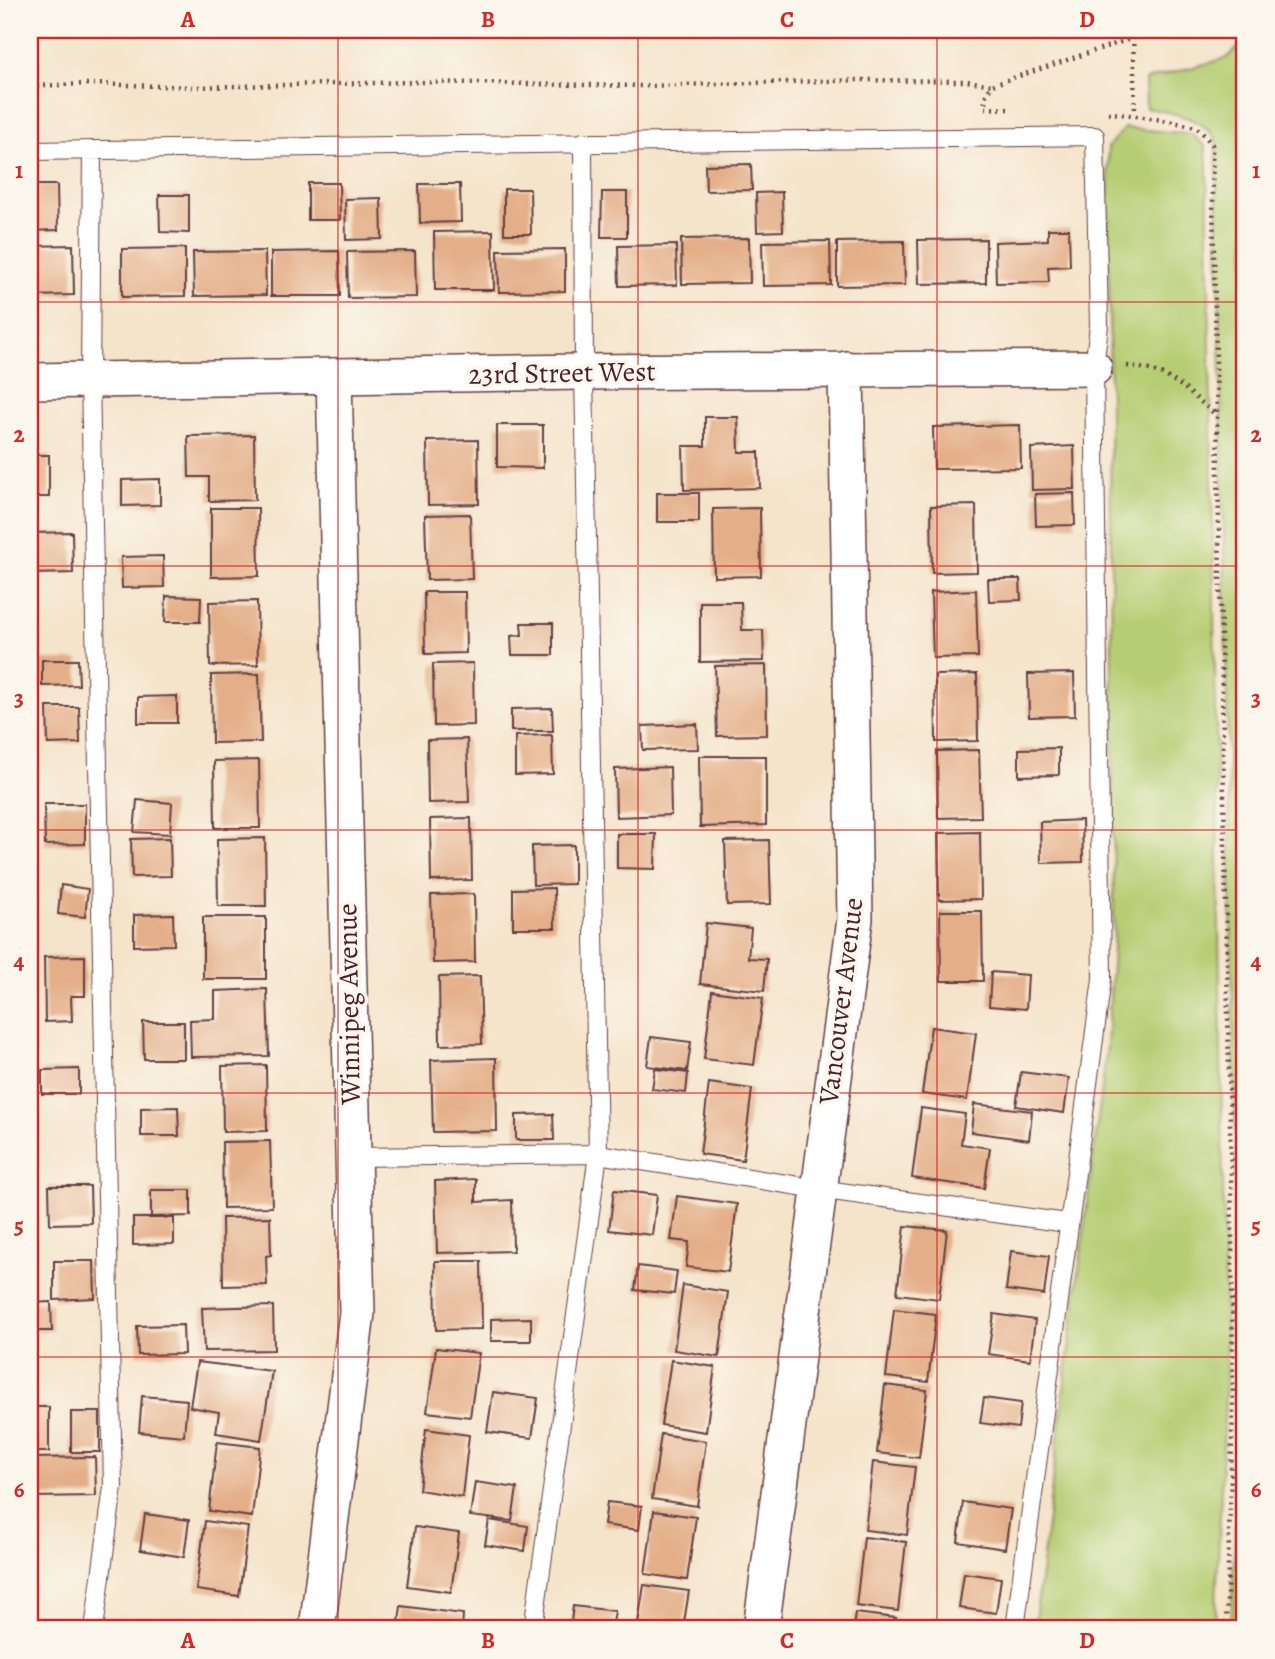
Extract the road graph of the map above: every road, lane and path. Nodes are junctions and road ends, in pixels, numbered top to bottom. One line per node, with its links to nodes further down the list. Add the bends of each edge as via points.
1 (1133, 30): 7 (path, bridge)
2 (1157, 30): 3 (path)
3 (992, 85): 4 (path, via 967,80 859,80 646,86 416,82); 5 (path, via 985,108)
4 (30, 86)
5 (1013, 109)
6 (1095, 112): 7 (path)
7 (1135, 114): 17 (path, via 1197,128 1212,145)
8 (583, 142): 9 (lane); 11 (lane, via 1095,136 1099,325); 13 (lane)
9 (92, 149): 10 (lane); 15 (lane)
10 (30, 151)
11 (1094, 366): 12 (street, 23rd Street West); 17 (path, via 1152,368 1171,377); 21 (lane, via 1102,978)
12 (846, 369): 13 (street, 23rd Street West); 20 (street, Vancouver Avenue, via 855,919)
13 (584, 372): 14 (street, 23rd Street West); 18 (lane)
14 (334, 376): 15 (street, 23rd Street West); 19 (street, Winnipeg Avenue)
15 (90, 380): 16 (street, 23rd Street West); 22 (lane, via 113,1488)
16 (30, 381)
17 (1218, 417): 27 (path, via 1232,1246 1233,1424)
18 (598, 1154): 19 (lane); 20 (lane); 24 (lane)
19 (353, 1157): 23 (street, Winnipeg Avenue, via 357,1313)
20 (818, 1189): 21 (lane); 25 (street, Vancouver Avenue)
21 (1068, 1223): 26 (lane)
22 (93, 1629)
23 (317, 1629)
24 (533, 1629)
25 (761, 1629)
26 (1015, 1629)
27 (1226, 1629)

